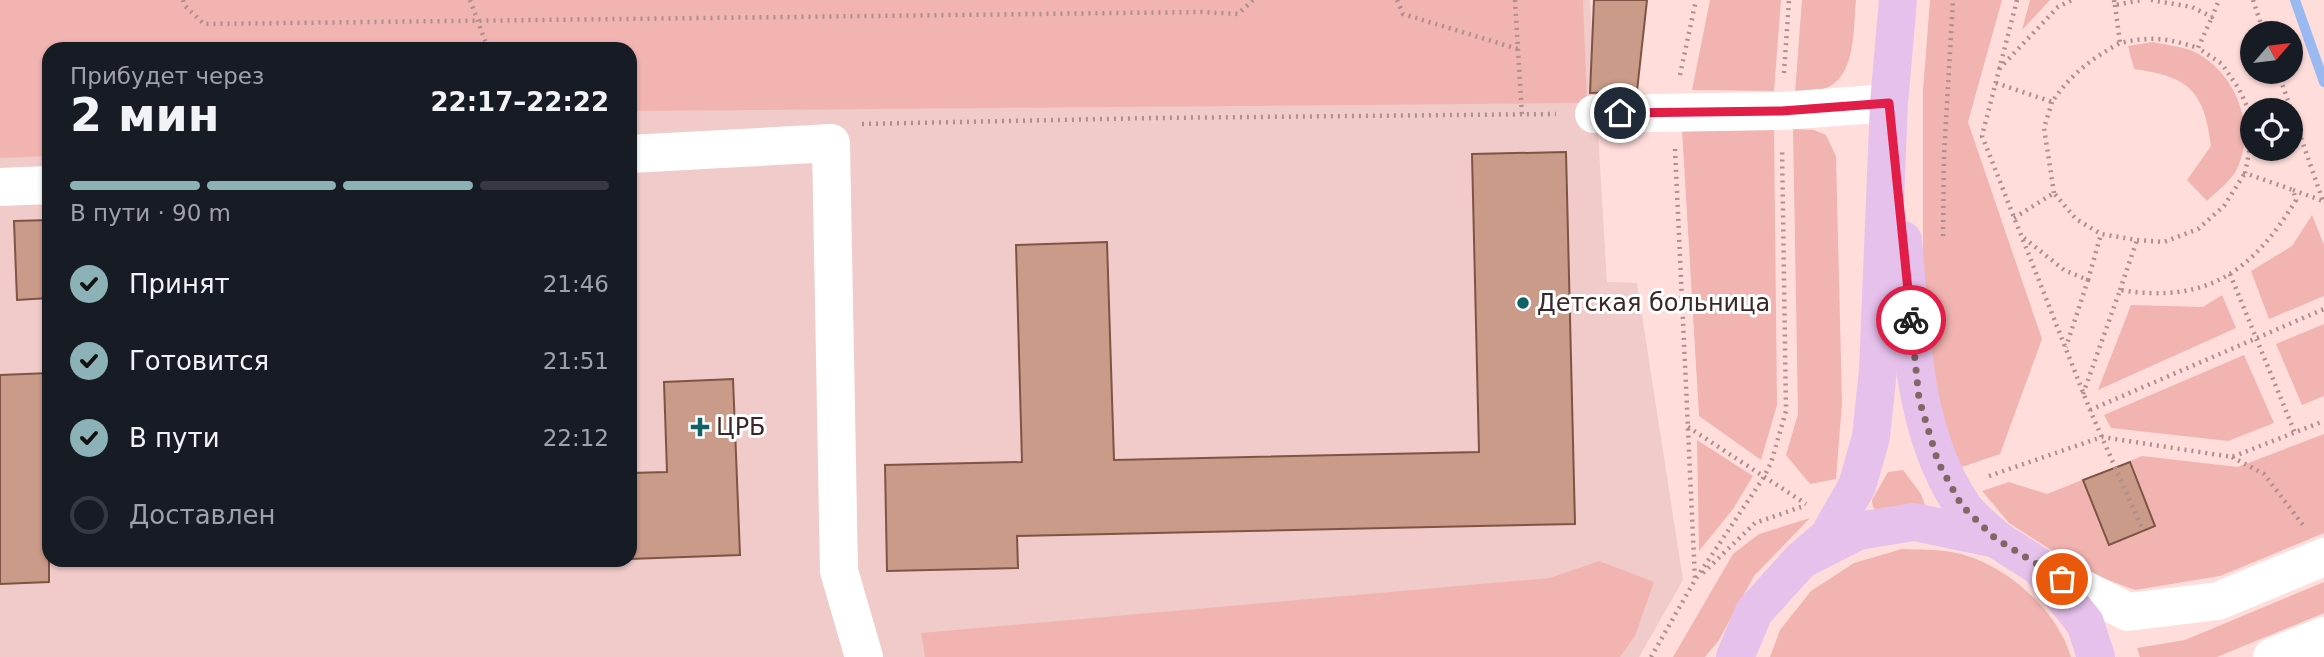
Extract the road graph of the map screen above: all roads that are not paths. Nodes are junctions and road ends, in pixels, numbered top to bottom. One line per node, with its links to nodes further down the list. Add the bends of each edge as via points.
1 (1898, 0): 2 (main road)
2 (1889, 103): 3 (street, via 1782,111); 7 (main road, via 1919,399 1938,462 1962,506); 9 (main road, via 1871,437 1857,486 1828,537)
3 (1594, 114)
4 (637, 154): 12 (street, via 831,143 839,571)
5 (42, 185): 6 (street)
6 (0, 187)
7 (1996, 539): 9 (main road, via 1914,522 1858,531); 10 (main road)
8 (2322, 557): 10 (street, via 2218,601 2128,612)
9 (1801, 560): 13 (main road, via 1754,612)
10 (2040, 567): 14 (main road, via 2085,623)
11 (2324, 636): 15 (street)
12 (864, 657)
13 (1735, 657)
14 (2096, 657)
15 (2272, 657)

